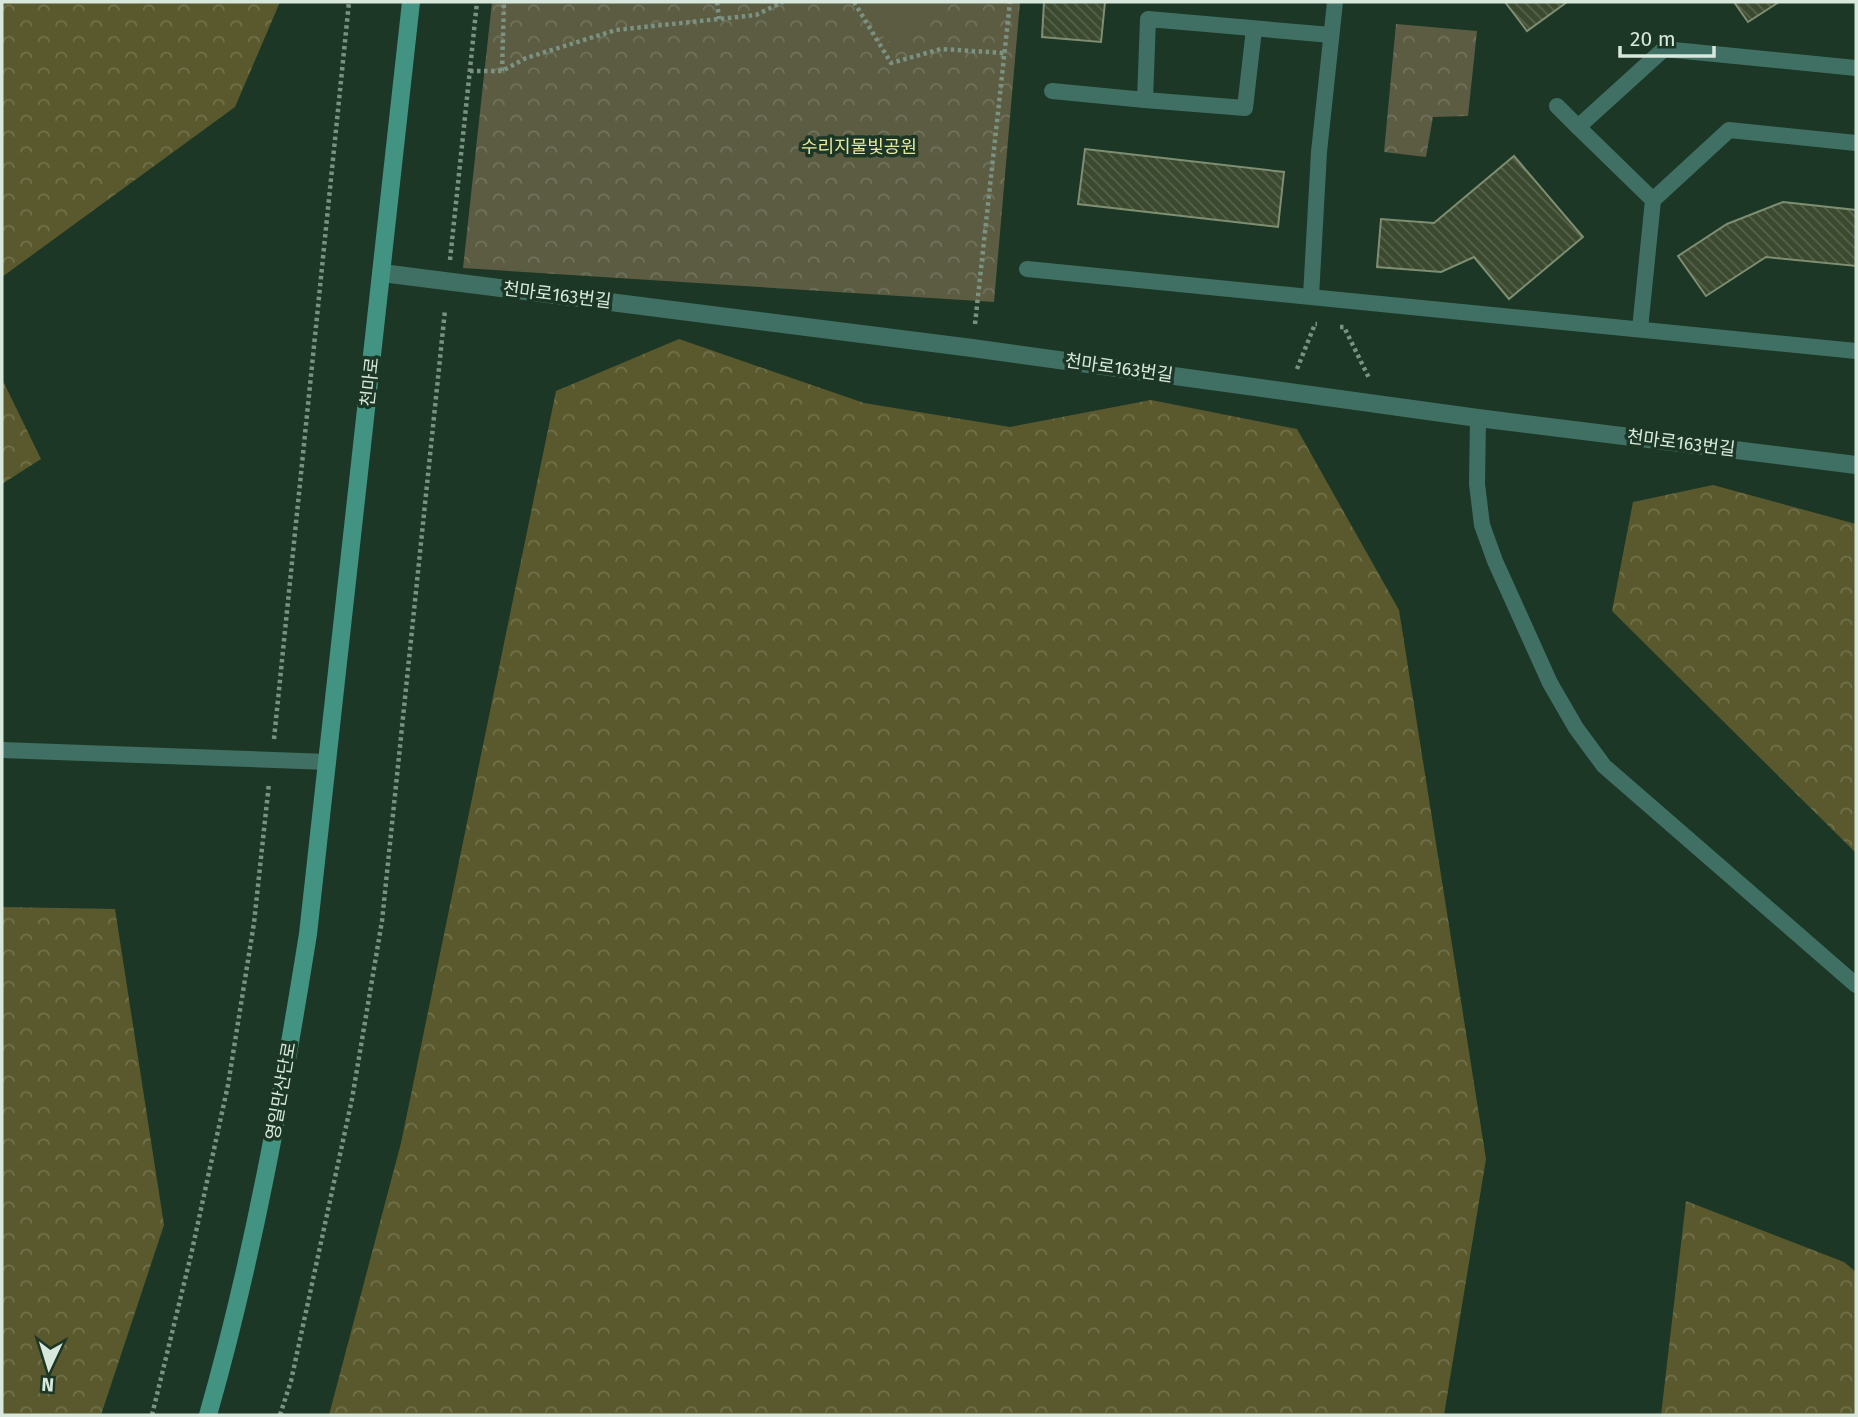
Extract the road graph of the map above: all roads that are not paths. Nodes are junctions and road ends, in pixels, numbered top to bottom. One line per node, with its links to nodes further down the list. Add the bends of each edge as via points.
1 (411, 2): 13 (street, 천마로)
2 (1335, 2): 4 (lane)
3 (1254, 29): 4 (lane); 7 (lane, via 1245,108); 7 (lane, via 1148,19)
4 (1331, 35): 14 (lane)
5 (1856, 68): 9 (lane, via 1664,49)
6 (1052, 91): 7 (lane)
7 (1145, 100)
8 (1557, 106): 9 (lane)
9 (1578, 127): 11 (lane)
10 (1856, 142): 11 (lane, via 1729,130)
11 (1653, 200): 15 (lane)
12 (1027, 269): 14 (lane)
13 (382, 273): 17 (street, 천마로163번길); 20 (street, 천마로)
14 (1311, 296): 15 (lane)
15 (1640, 330): 16 (lane)
16 (1856, 351)
17 (1478, 418): 18 (street, 천마로163번길); 21 (lane, via 1482,525 1550,683 1576,728 1622,783)
18 (1856, 466)
19 (2, 750): 20 (lane)
20 (328, 762): 22 (street, 영일만산단로, via 288,1062 255,1224)
21 (1856, 985)
22 (208, 1415)

